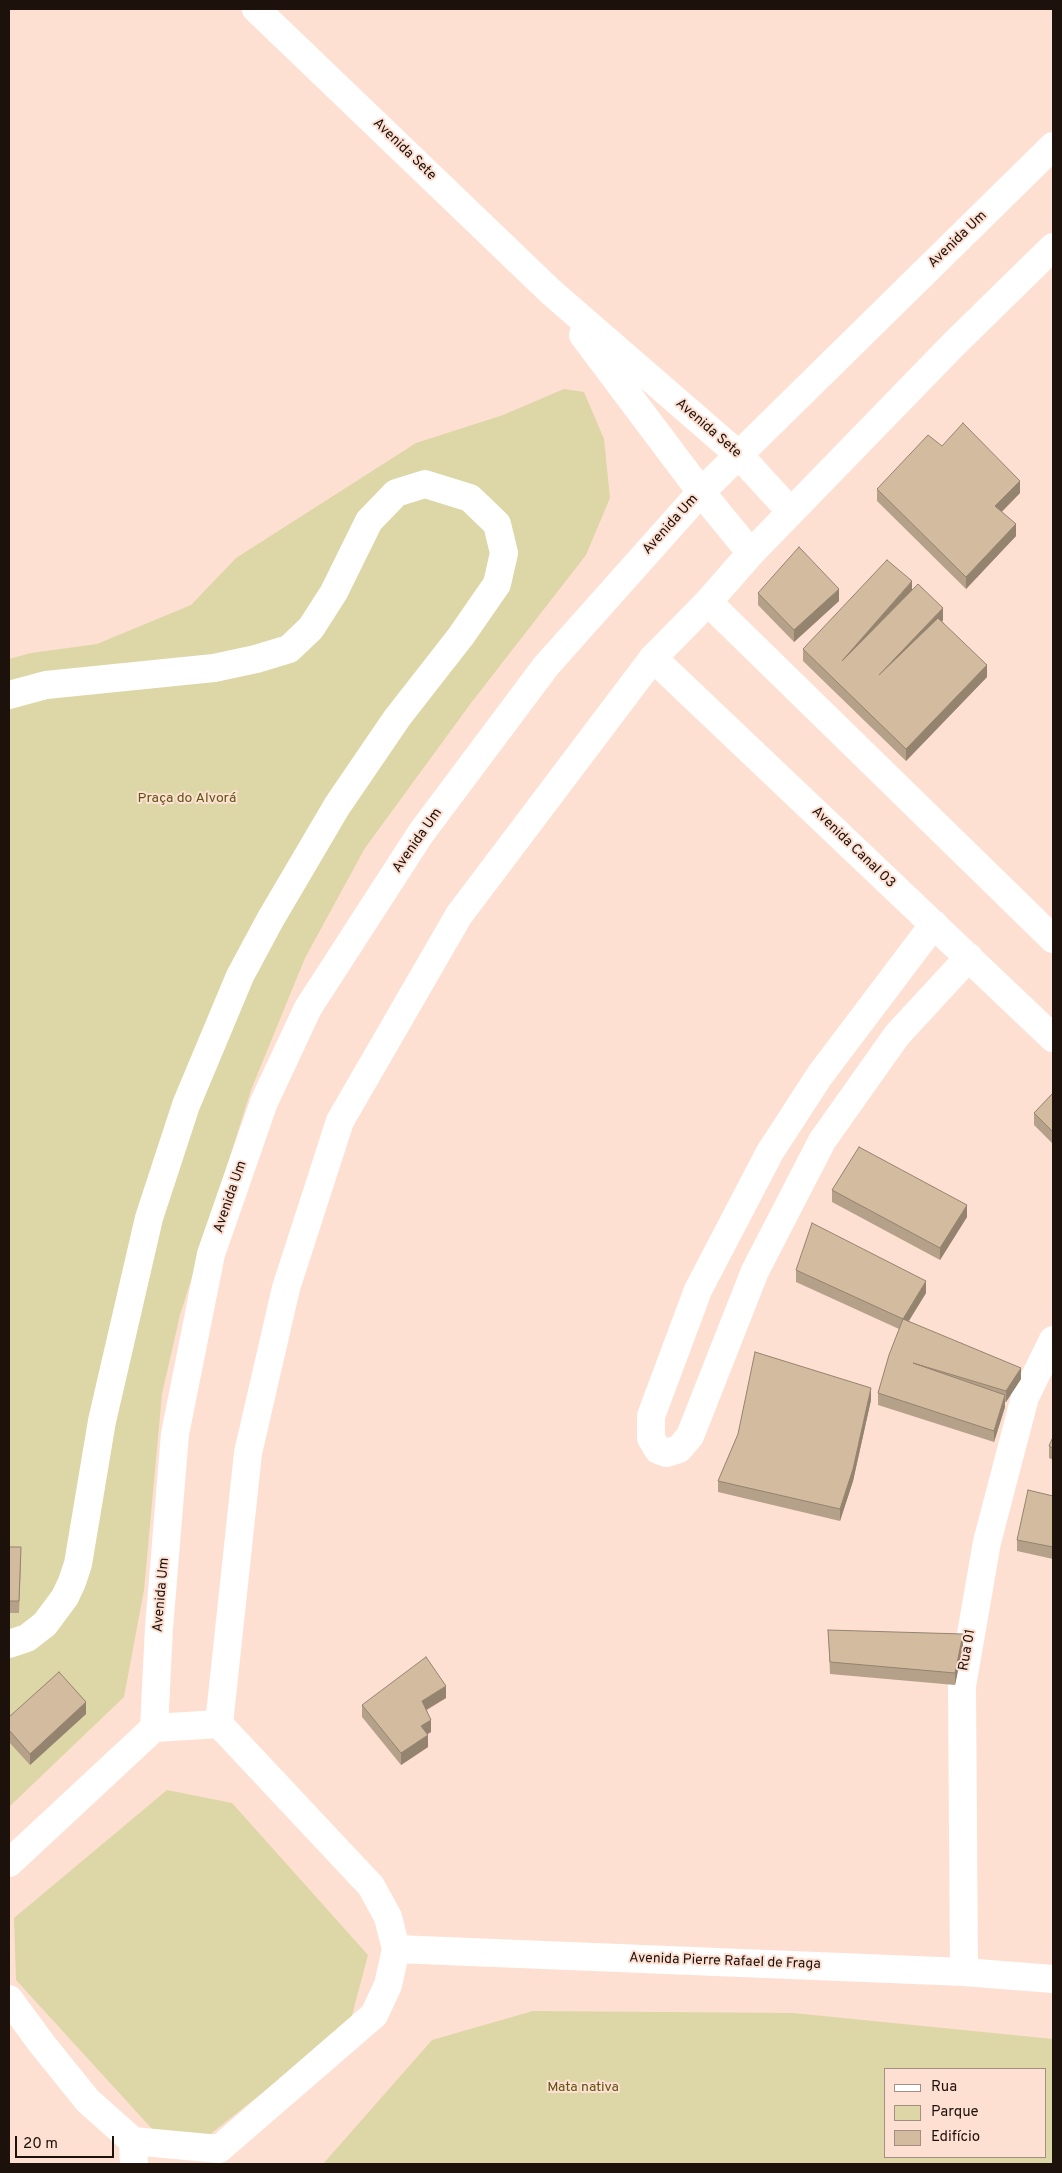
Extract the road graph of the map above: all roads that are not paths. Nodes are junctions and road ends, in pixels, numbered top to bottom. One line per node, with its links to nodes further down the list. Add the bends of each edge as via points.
1 (256, 9): 4 (street, Avenida Sete)
2 (1053, 146): 5 (street, Avenida Um)
3 (1053, 247): 7 (street, via 952,345)
4 (551, 292): 5 (street, Avenida Sete); 6 (street, Avenida Sete)
5 (739, 455): 6 (street, Avenida Um); 7 (street, Avenida Sete)
6 (701, 492): 8 (street, Avenida Sete); 19 (street, Avenida Um, via 546,666 421,833 308,1008 264,1102 211,1254 175,1434)
7 (791, 512): 8 (street)
8 (751, 553): 9 (street)
9 (708, 602): 10 (street); 13 (street)
10 (653, 658): 12 (street, Avenida Canal 03); 18 (street, via 460,915 340,1121 286,1288 248,1453)
11 (9, 695): 17 (street, via 46,685 214,668 289,649 311,628 334,592 369,521 396,493 425,484 470,498 497,524 504,553 497,584 397,718 337,806 240,976 186,1105 149,1218 102,1421 78,1564 72,1582 45,1624 27,1638)
12 (934, 924): 14 (street, Avenida Canal 03); 14 (street, via 820,1075 770,1152 698,1290 651,1416 651,1438 658,1450 666,1453 679,1449 690,1436 755,1271 822,1141 897,1035)
13 (1053, 939)
14 (969, 957): 15 (street, Avenida Canal 03)
15 (1053, 1038)
16 (1053, 1340): 22 (street, Rua 01, via 1026,1397 989,1532 962,1686)
17 (9, 1644)
18 (219, 1724): 19 (street); 21 (street, via 371,1886 388,1917)
19 (154, 1728): 20 (street)
20 (9, 1863)
21 (396, 1948): 22 (street, Avenida Pierre Rafael de Fraga); 26 (street, via 388,1985 374,2014)
22 (964, 1972): 23 (street, Avenida Pierre Rafael de Fraga)
23 (1053, 1979)
24 (9, 1999): 25 (street, via 88,2101)
25 (134, 2152): 26 (street)
26 (219, 2157)

